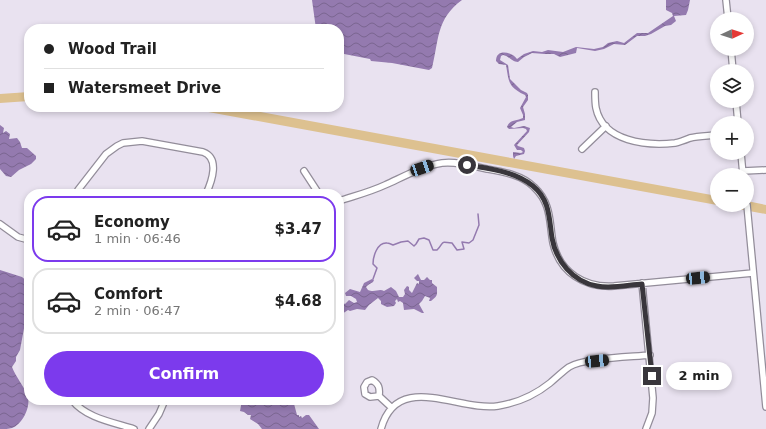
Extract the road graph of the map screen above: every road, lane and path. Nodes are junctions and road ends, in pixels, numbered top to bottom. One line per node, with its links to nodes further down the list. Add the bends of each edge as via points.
1 (726, 0): 2 (street)
2 (727, 12)
3 (595, 92): 4 (street, via 596,108)
4 (606, 126): 5 (street, via 625,139 640,143 675,143 689,138); 6 (street)
5 (710, 136)
6 (582, 149)
7 (304, 170): 12 (street)
8 (766, 170): 9 (street)
9 (754, 172)
10 (79, 189): 11 (street, via 106,154 116,146 137,140 210,155 214,166)
11 (208, 189)
12 (316, 189)
13 (344, 199): 18 (street, via 441,163 505,172 522,178 543,197 549,210 554,245 563,265 571,273 597,286)
14 (748, 212): 17 (street)
15 (0, 224): 16 (street)
16 (24, 239)
17 (753, 272): 18 (street); 21 (street)
18 (642, 284): 19 (street)
19 (650, 355): 25 (street, via 584,362 570,367 533,395 497,406 415,396); 29 (street, via 653,398 652,413)
20 (379, 396): 25 (street)
21 (766, 399): 24 (street)
22 (77, 405): 26 (street, via 93,416)
23 (163, 405): 27 (street)
24 (766, 407)
25 (392, 408): 28 (street)
26 (134, 429)
27 (149, 429)
28 (381, 429)
29 (646, 429)

